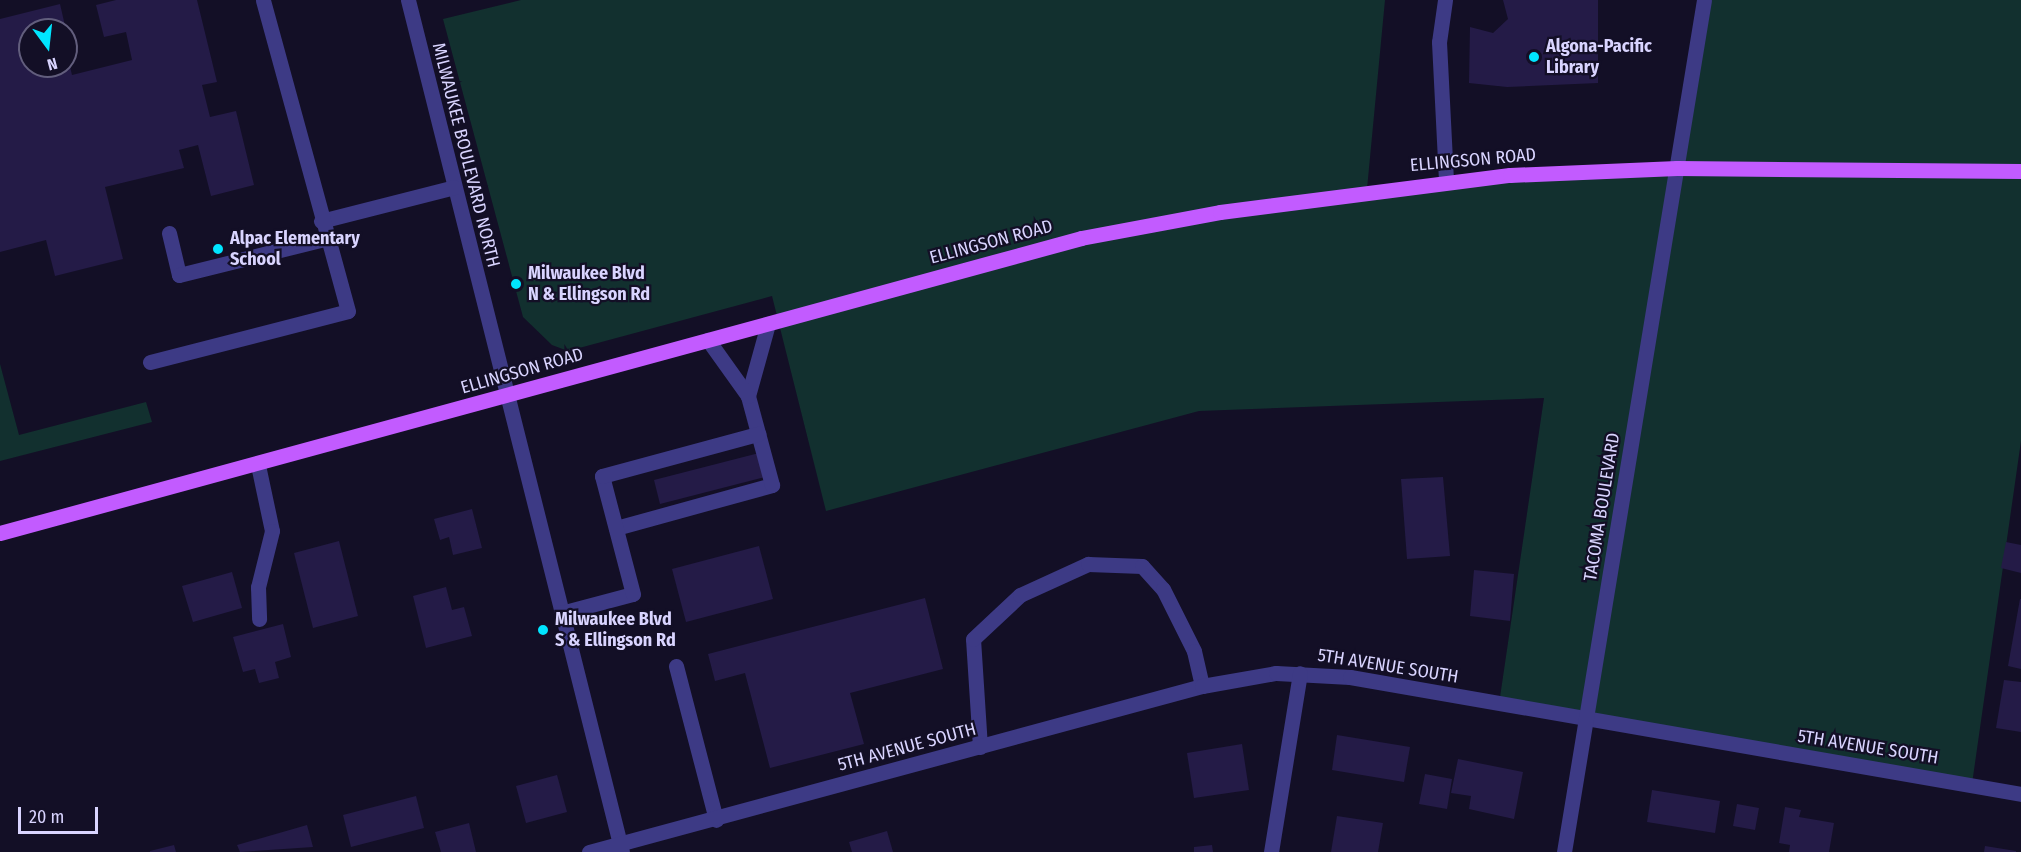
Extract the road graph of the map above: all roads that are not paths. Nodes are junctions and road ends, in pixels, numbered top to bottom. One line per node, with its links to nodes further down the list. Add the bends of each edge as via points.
1 (263, 0): 9 (street)
2 (408, 0): 8 (street, MILWAUKEE BOULEVARD NORTH)
3 (1445, 0): 7 (street, via 1439,42)
4 (1704, 0): 5 (street, TACOMA BOULEVARD)
5 (1677, 168): 6 (main road, ELLINGSON ROAD); 7 (main road, ELLINGSON ROAD); 26 (street, TACOMA BOULEVARD)
6 (2021, 171)
7 (1446, 181): 12 (main road, ELLINGSON ROAD, via 1220,212 1081,238)
8 (454, 187): 9 (street); 15 (street, MILWAUKEE BOULEVARD NORTH)
9 (321, 221): 11 (street)
10 (169, 233): 11 (street, via 179,275)
11 (329, 238): 14 (street, via 348,311)
12 (768, 324): 13 (main road, ELLINGSON ROAD); 16 (street)
13 (708, 340): 15 (main road, ELLINGSON ROAD); 16 (street)
14 (150, 362)
15 (506, 395): 18 (main road, ELLINGSON ROAD); 21 (street, MILWAUKEE BOULEVARD NORTH)
16 (748, 396): 17 (street)
17 (758, 434): 19 (street, via 602,477); 19 (street, via 772,485)
18 (258, 465): 20 (main road, ELLINGSON ROAD); 22 (street, via 272,531 258,587)
19 (616, 528): 21 (street, via 633,594)
20 (0, 533)
21 (561, 613): 30 (street, MILWAUKEE BOULEVARD NORTH)
22 (259, 619)
23 (676, 666): 29 (street)
24 (1300, 673): 25 (street, 5TH AVENUE SOUTH); 26 (street, 5TH AVENUE SOUTH, via 1350,677); 32 (street)
25 (1202, 686): 27 (street, 5TH AVENUE SOUTH); 27 (street, via 1194,651 1163,589 1142,566 1088,564 1020,595 974,639)
26 (1588, 721): 28 (street, 5TH AVENUE SOUTH); 33 (street, TACOMA BOULEVARD)
27 (980, 747): 29 (street, 5TH AVENUE SOUTH)
28 (2021, 794)
29 (716, 820): 30 (street, 5TH AVENUE SOUTH)
30 (621, 848): 31 (street, 5TH AVENUE SOUTH)
31 (589, 852)
32 (1271, 852)
33 (1564, 852)

